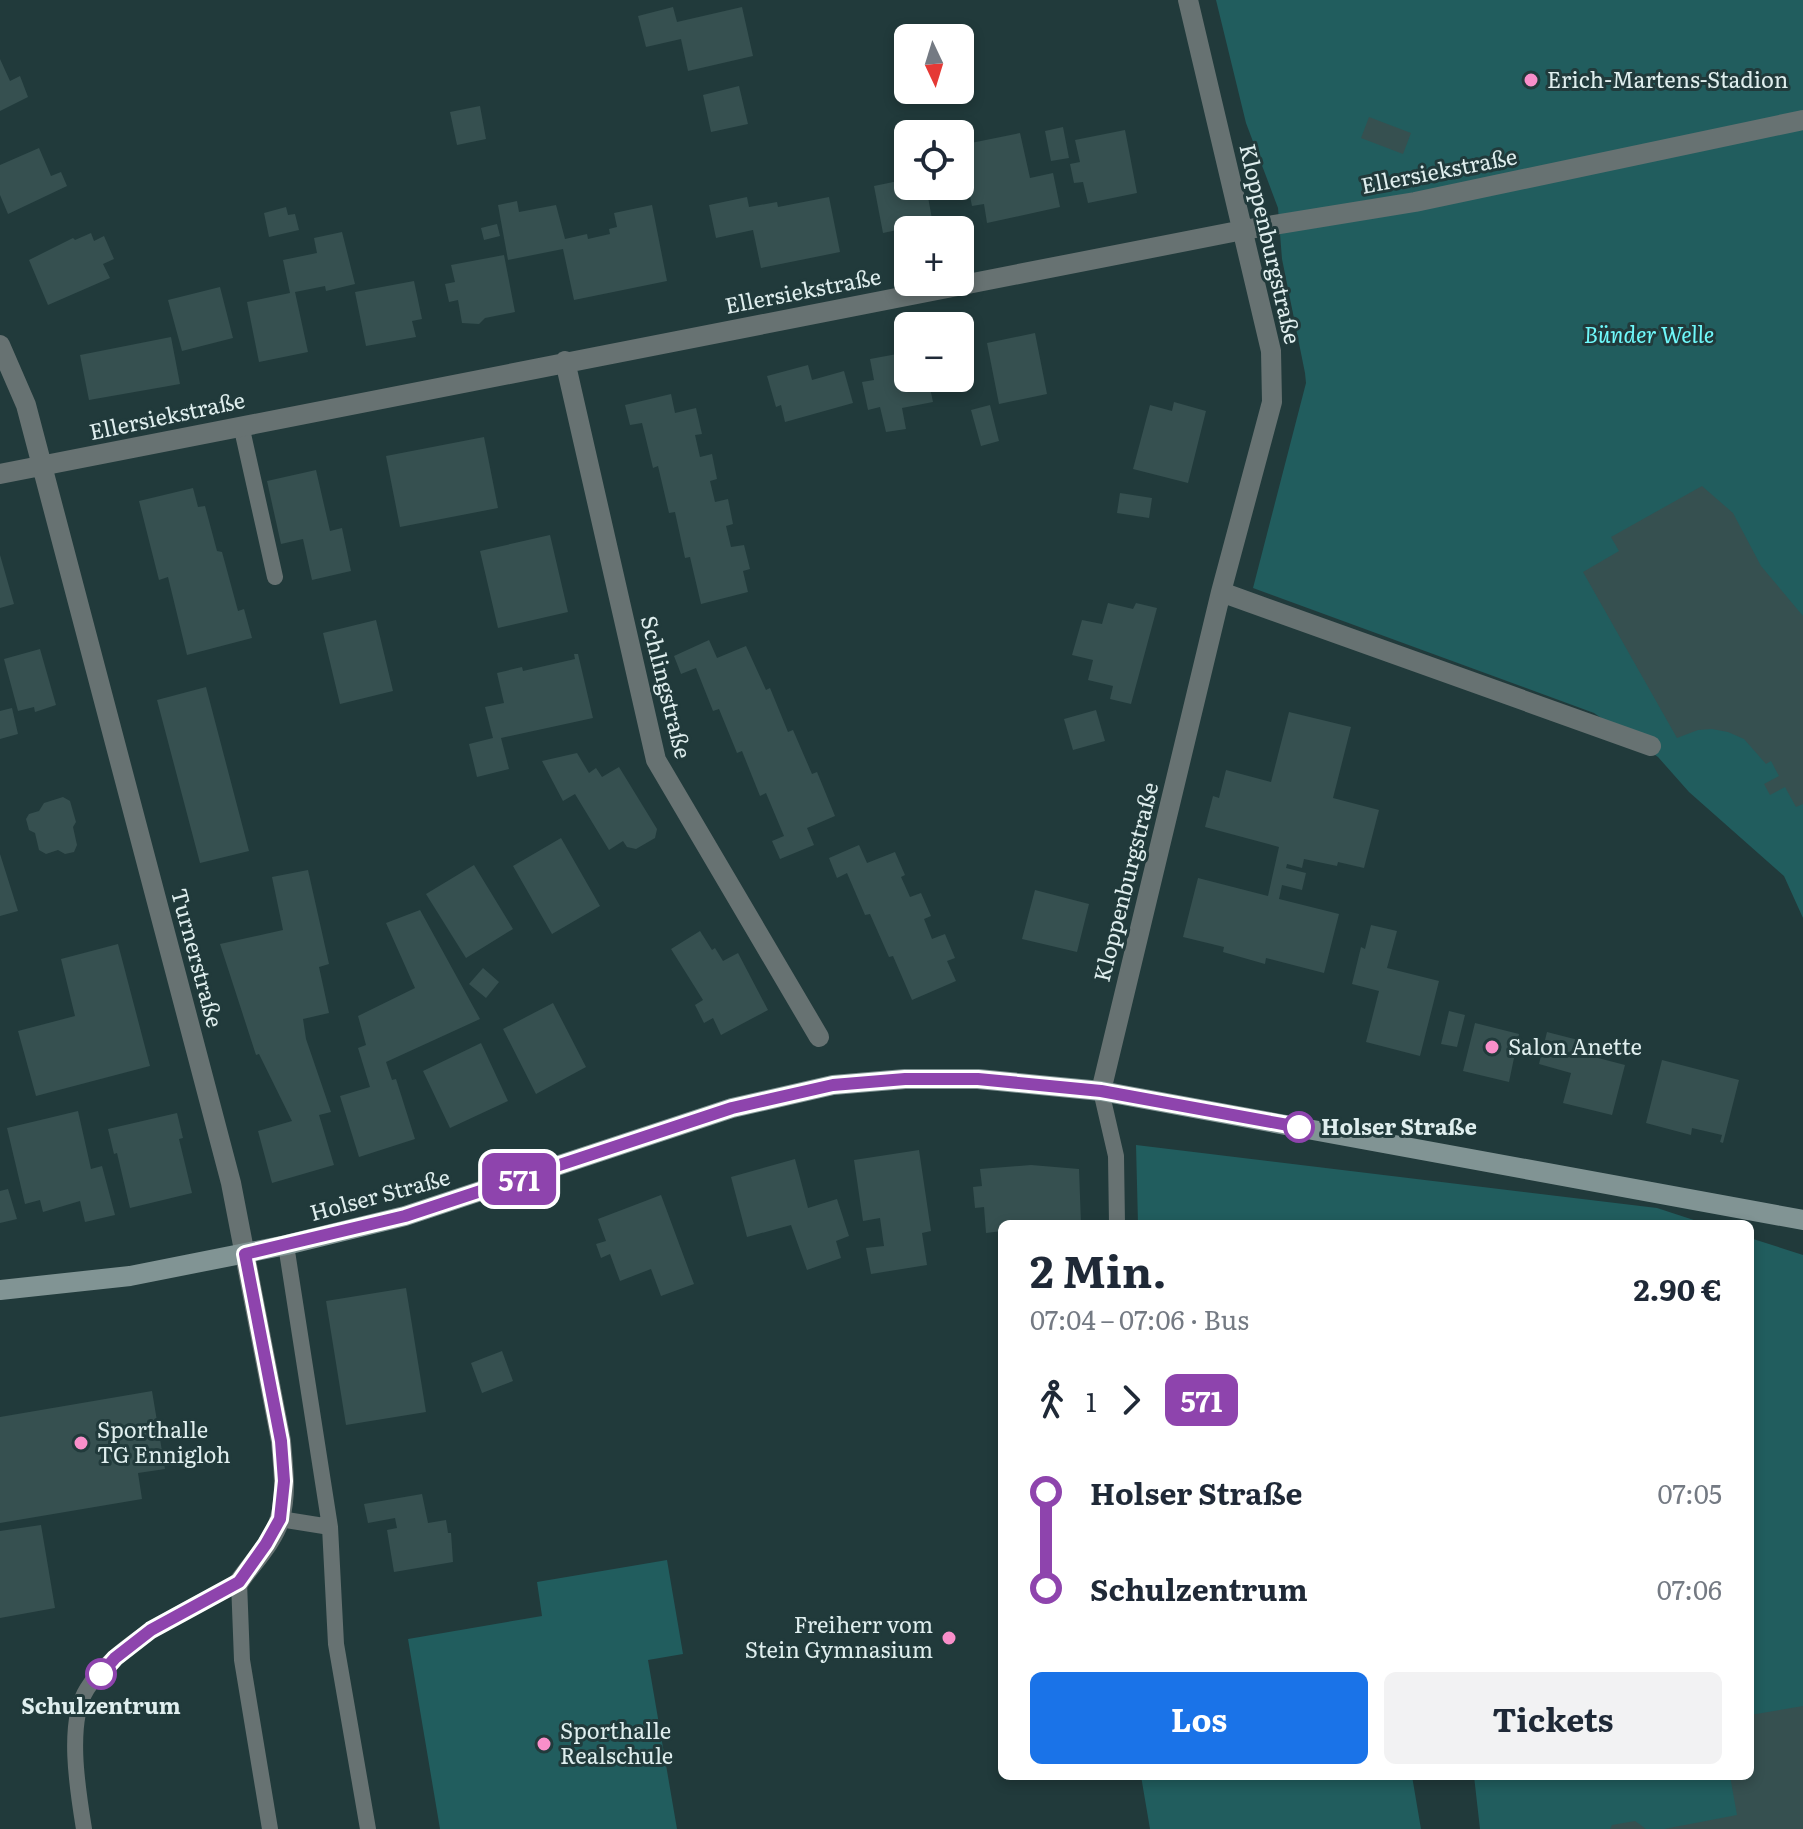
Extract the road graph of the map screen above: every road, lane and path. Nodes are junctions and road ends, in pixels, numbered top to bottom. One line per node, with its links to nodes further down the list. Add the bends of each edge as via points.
1 (1188, 0): 3 (street, Kloppenburgstraße)
2 (1803, 120): 3 (street, Ellersiekstraße, via 1415,202)
3 (1243, 230): 5 (street, Ellersiekstraße); 10 (street, Kloppenburgstraße, via 1271,351 1272,402)
4 (0, 345): 7 (street, Turnerstraße, via 26,405)
5 (565, 361): 6 (street, Ellersiekstraße); 12 (street, Schlingstraße, via 656,760)
6 (241, 425): 7 (street, Ellersiekstraße); 9 (lane)
7 (42, 466): 8 (street, Ellersiekstraße); 17 (street, Turnerstraße, via 231,1183)
8 (0, 474)
9 (275, 577)
10 (1221, 592): 11 (street); 13 (street, Kloppenburgstraße)
11 (1651, 746)
12 (819, 1037)
13 (1101, 1091): 14 (lane, via 1116,1156); 15 (main road, Holser Straße); 16 (main road, Holser Straße, via 978,1079 833,1085 732,1108 405,1216)
14 (1117, 1220)
15 (1803, 1220)
16 (286, 1245): 17 (main road, Holser Straße); 20 (lane)
17 (245, 1254): 18 (main road, Holser Straße, via 130,1276); 19 (street, Turnerstraße, via 281,1441)
18 (0, 1290)
19 (280, 1519): 20 (lane); 21 (street, Turnerstraße)
20 (330, 1527): 24 (lane, via 336,1644)
21 (239, 1582): 22 (lane, via 151,1630 86,1690 76,1725 75,1774); 23 (lane, via 242,1660)
22 (84, 1829)
23 (270, 1829)
24 (368, 1829)

